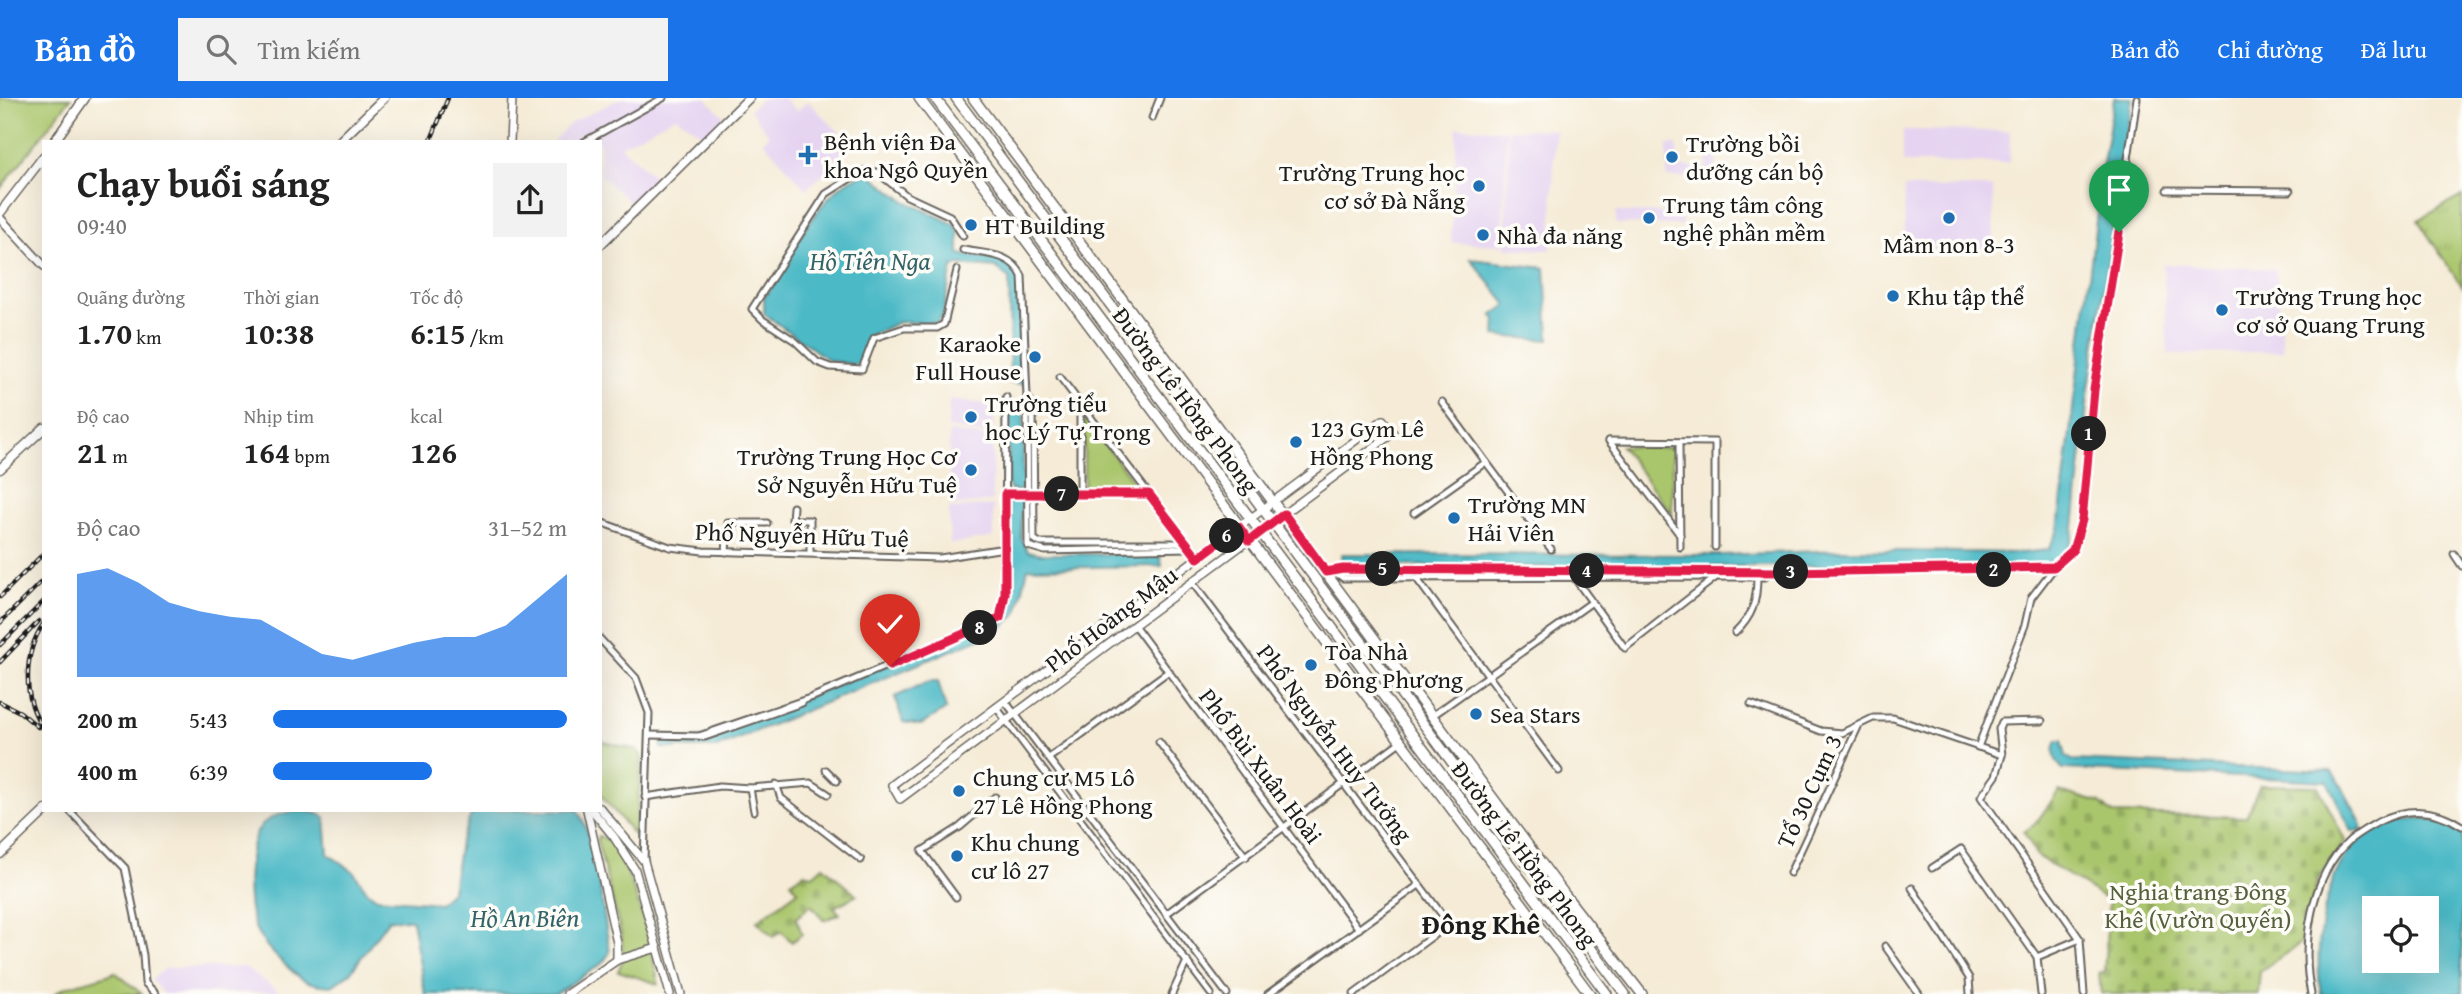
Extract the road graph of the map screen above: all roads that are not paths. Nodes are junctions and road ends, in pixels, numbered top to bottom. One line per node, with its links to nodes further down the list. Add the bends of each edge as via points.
1 (85, 98): 13 (main road)
2 (384, 98): 14 (main road)
3 (512, 98): 15 (street)
4 (663, 98): 16 (street)
5 (748, 98): 26 (main road)
6 (919, 98): 21 (main road, Đường Lê Hồng Phong)
7 (935, 98): 20 (main road, Đường Lê Hồng Phong)
8 (956, 98): 19 (main road, Đường Lê Hồng Phong)
9 (973, 98): 17 (main road, Đường Lê Hồng Phong)
10 (1160, 98): 12 (street)
11 (2137, 98): 67 (street, via 2094,390 2082,520 2073,550)
12 (1152, 118)
13 (55, 140)
14 (341, 140)
15 (510, 140)
16 (588, 140)
17 (1017, 158): 19 (main road); 30 (main road, Đường Lê Hồng Phong)
18 (42, 159): 24 (main road)
19 (1006, 166): 31 (main road, Đường Lê Hồng Phong)
20 (993, 176): 21 (main road); 49 (main road, Đường Lê Hồng Phong)
21 (984, 184): 53 (main road, Đường Lê Hồng Phong)
22 (2166, 190): 23 (street)
23 (2290, 191)
24 (0, 215): 28 (street)
25 (963, 236): 29 (street, via 950,216 907,196 877,172 862,171 826,194 752,309 821,365 859,370 874,338 904,328 944,324)
26 (602, 243)
27 (963, 250): 41 (street, via 1006,258 1022,276)
28 (42, 264)
29 (957, 270)
30 (1137, 320): 31 (main road); 44 (main road, Đường Lê Hồng Phong)
31 (1126, 328): 46 (main road, Đường Lê Hồng Phong)
32 (1060, 377): 35 (street)
33 (1006, 397): 40 (street)
34 (1442, 402): 38 (street)
35 (1080, 404): 42 (street); 43 (street)
36 (42, 430): 39 (main road)
37 (1679, 443): 55 (street); 55 (street, via 1609,441); 59 (street, via 1715,442)
38 (1486, 462): 47 (street); 61 (street)
39 (0, 469)
40 (1005, 494): 41 (street); 60 (street)
41 (1029, 494): 42 (street); 57 (street, via 1032,534 1040,543)
42 (1080, 494): 43 (street)
43 (1149, 494): 57 (street)
44 (1274, 501): 46 (street, Phố Hoàng Mậu); 48 (main road, Đường Lê Hồng Phong); 48 (street, Phố Hoàng Mậu, via 1383,420 1393,433)
45 (793, 507): 63 (street, via 792,520 810,520)
46 (1262, 510): 49 (street, Phố Hoàng Mậu); 52 (main road, Đường Lê Hồng Phong)
47 (1414, 513)
48 (1284, 514): 52 (street, Phố Hoàng Mậu); 69 (main road, Đường Lê Hồng Phong)
49 (1251, 518): 53 (street, Phố Hoàng Mậu); 54 (main road, Đường Lê Hồng Phong)
50 (602, 523): 62 (street, Phố Nguyễn Hữu Tuệ, via 670,547)
51 (767, 523): 62 (street, via 728,523)
52 (1271, 524): 54 (street, Phố Hoàng Mậu); 150 (main road, Đường Lê Hồng Phong)
53 (1239, 527): 56 (main road, Đường Lê Hồng Phong); 65 (street, Phố Hoàng Mậu)
54 (1261, 531): 56 (street, Phố Hoàng Mậu); 138 (main road, Đường Lê Hồng Phong)
55 (1680, 535): 58 (street)
56 (1249, 541): 75 (street, Phố Hoàng Mậu); 98 (main road, Đường Lê Hồng Phong)
57 (1187, 546): 65 (street)
58 (1680, 547)
59 (1715, 547)
60 (1005, 548): 63 (street, Phố Nguyễn Hữu Tuệ, via 940,558); 95 (street, via 1000,618 705,737)
61 (1551, 548)
62 (726, 552): 63 (street, Phố Nguyễn Hữu Tuệ)
63 (810, 552)
64 (2454, 554): 66 (street)
65 (1198, 558): 77 (street, Phố Hoàng Mậu)
66 (2462, 566)
67 (2054, 567): 68 (street); 76 (street)
68 (2036, 569): 70 (street); 76 (street)
69 (1330, 572): 70 (street); 73 (street, via 1343,578); 90 (main road, Đường Lê Hồng Phong)
70 (1767, 572): 71 (street)
71 (1757, 577): 72 (street); 81 (street, via 1757,598 1749,619)
72 (1715, 578): 74 (street); 78 (street, via 1625,648)
73 (1417, 579): 74 (street); 84 (street)
74 (1576, 580): 78 (street)
75 (1192, 582): 79 (street, Phố Hoàng Mậu); 106 (street, Phố Nguyễn Huy Tưởng)
76 (2040, 585): 88 (street, via 2031,598)
77 (1150, 591): 79 (street); 85 (street, Phố Hoàng Mậu)
78 (1592, 602): 84 (street)
79 (1162, 605): 80 (street, Phố Hoàng Mậu)
80 (1134, 625): 83 (street, Phố Bùi Xuân Hoài); 89 (street, Phố Hoàng Mậu)
81 (1735, 633)
82 (602, 641): 95 (street, via 636,678 645,696)
83 (1168, 671): 102 (street); 119 (street, Phố Bùi Xuân Hoài)
84 (1489, 674): 90 (street); 104 (street)
85 (1005, 701): 87 (street, Phố Hoàng Mậu); 89 (street)
86 (1751, 704): 93 (street, via 1821,731 1842,733)
87 (996, 708): 91 (street); 96 (street, Phố Hoàng Mậu)
88 (1992, 712): 94 (street); 99 (street)
89 (1015, 714): 91 (street, Phố Hoàng Mậu); 102 (street)
90 (1432, 716): 151 (main road, Đường Lê Hồng Phong)
91 (1006, 721): 100 (street, Phố Hoàng Mậu); 137 (street)
92 (2042, 721): 94 (street, via 2002,722)
93 (1859, 725): 99 (street, via 1873,718 1893,718); 126 (street, Tổ 30 Cụm 3)
94 (1999, 729): 101 (street)
95 (650, 735): 110 (street)
96 (950, 742): 100 (street); 100 (street, Phố Hoàng Mậu, via 892,785 900,800)
97 (1159, 742): 121 (street)
98 (1400, 742): 106 (street); 139 (main road, Đường Lê Hồng Phong)
99 (1978, 747): 101 (street)
100 (961, 754)
101 (2002, 755): 132 (street, via 1996,776 1981,797)
102 (1049, 758): 130 (street)
103 (826, 770): 105 (street)
104 (1559, 771)
105 (837, 780)
106 (1344, 784): 119 (street); 127 (street, Phố Nguyễn Huy Tưởng)
107 (776, 785): 108 (street); 109 (street, via 811,783); 122 (street, via 781,798)
108 (750, 788): 110 (street, via 720,786); 113 (street)
109 (828, 794)
110 (645, 797): 123 (street)
111 (995, 797): 129 (street, via 922,851)
112 (602, 810): 123 (street)
113 (754, 811)
114 (44, 812): 120 (main road)
115 (71, 812): 140 (street, via 125,868 145,984)
116 (589, 812): 136 (street)
117 (591, 812): 125 (street)
118 (2462, 826): 156 (street, via 2434,813 2407,811 2393,814 2348,841 2332,862 2308,928)
119 (1285, 828): 121 (street); 131 (street, Phố Bùi Xuân Hoài)
120 (0, 854)
121 (1246, 857): 130 (street)
122 (862, 860)
123 (644, 861): 125 (street); 143 (street)
124 (1932, 868): 135 (street, via 1961,849)
125 (635, 870): 134 (street)
126 (1790, 873)
127 (1419, 885): 131 (street); 148 (street, Phố Nguyễn Huy Tưởng, via 1449,924)
128 (1912, 888): 153 (street, via 1969,978)
129 (956, 897)
130 (1166, 914): 146 (street)
131 (1359, 929): 147 (street)
132 (2080, 939): 135 (street); 155 (street)
133 (1885, 946): 152 (street)
134 (657, 948): 136 (street); 142 (street)
135 (2037, 957): 154 (street)
136 (617, 960): 141 (street)
137 (1187, 961): 144 (street); 145 (street)
138 (1598, 983): 139 (street); 149 (main road, Đường Lê Hồng Phong)
139 (1587, 993)
140 (156, 994)
141 (567, 994)
142 (670, 994)
143 (681, 994)
144 (1172, 994)
145 (1211, 994)
146 (1227, 994)
147 (1268, 994)
148 (1354, 994)
149 (1607, 994)
150 (1625, 994)
151 (1642, 994)
152 (1919, 994)
153 (1970, 994)
154 (2041, 994)
155 (2084, 994)
156 (2311, 994)

